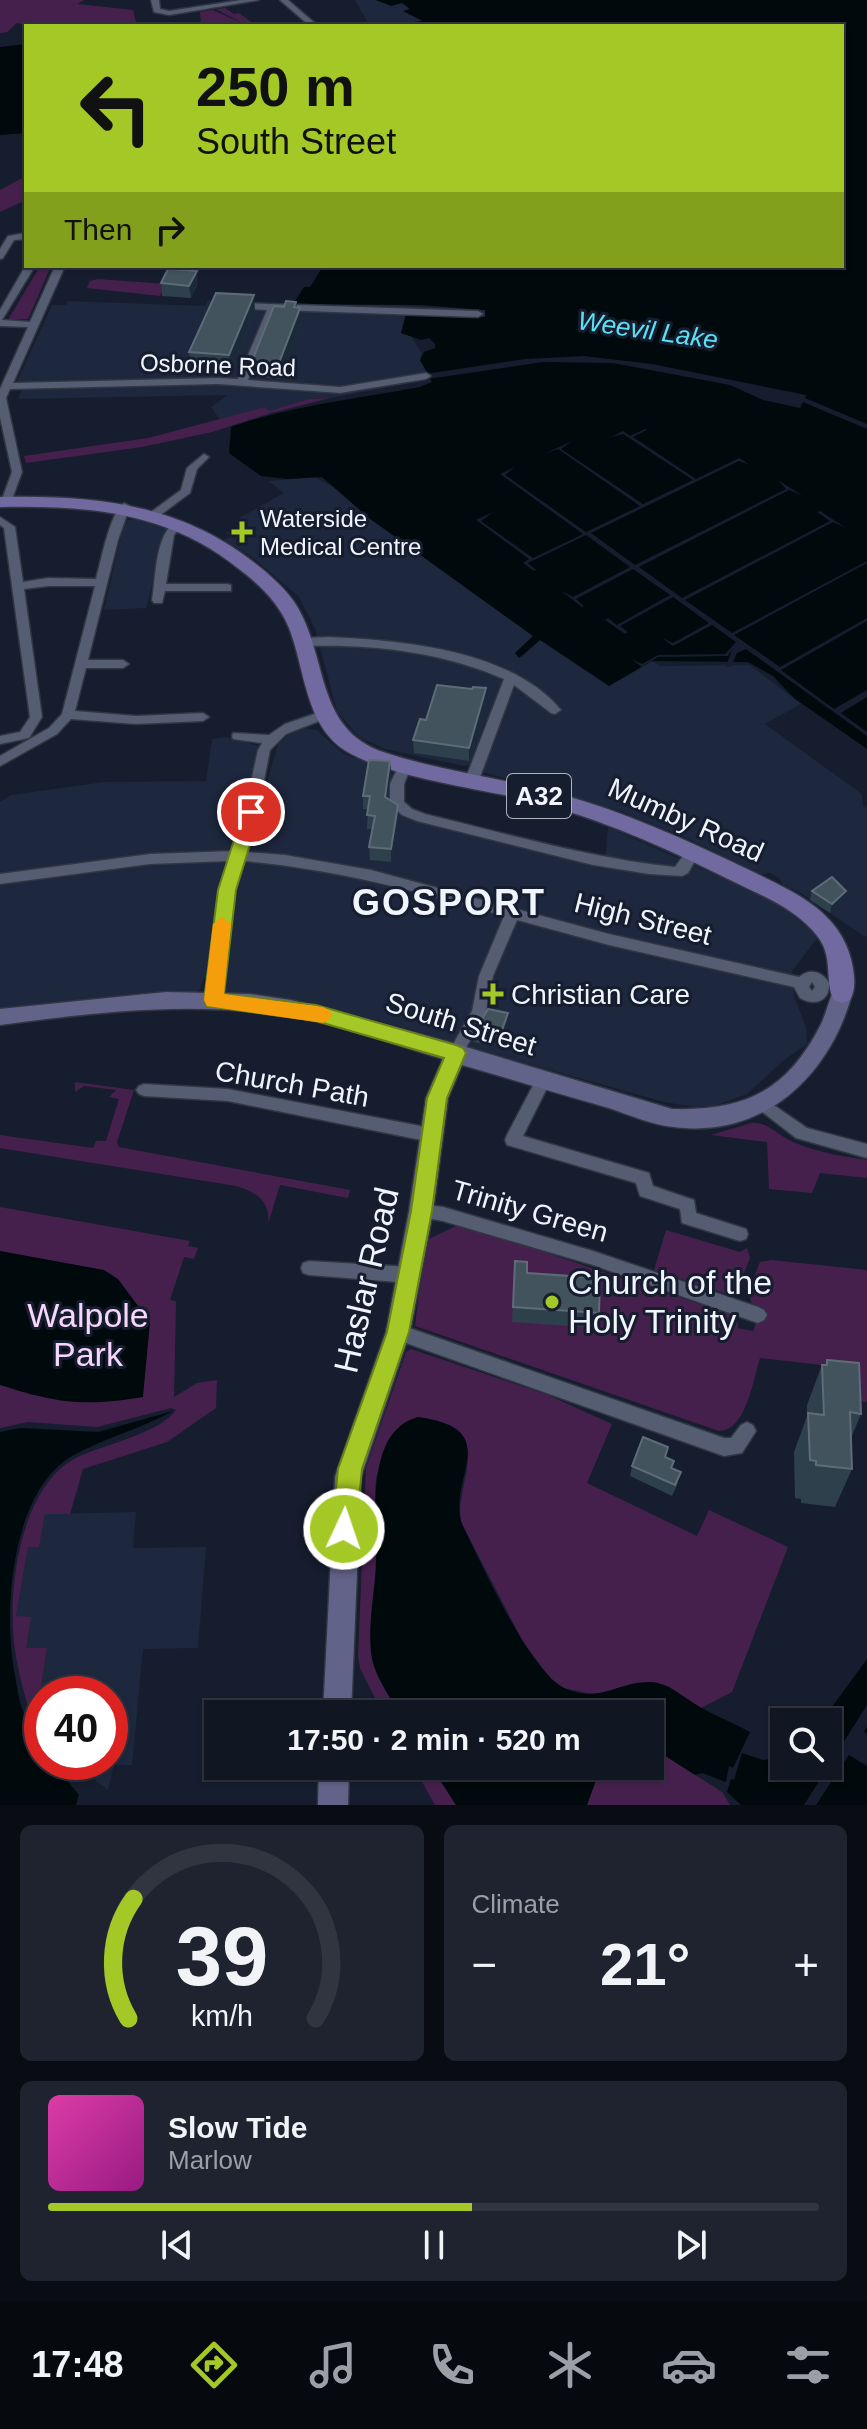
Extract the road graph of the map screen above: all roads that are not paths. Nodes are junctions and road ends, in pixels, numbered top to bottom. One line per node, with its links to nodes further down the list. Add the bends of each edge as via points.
1 (155, 0): 2 (street, via 159,15)
2 (255, 0)
3 (284, 0): 4 (street)
4 (312, 24)
5 (24, 236): 6 (street, via 11,238)
6 (0, 256)
7 (29, 268): 12 (street)
8 (59, 268): 13 (street)
9 (227, 305): 10 (street)
10 (272, 308): 11 (street); 17 (street)
11 (478, 314)
12 (0, 321): 13 (street)
13 (35, 325): 15 (street)
14 (0, 362): 15 (street)
15 (17, 363): 18 (street)
16 (426, 376): 17 (street, Osborne Road, via 343,390)
17 (242, 382): 18 (street, Osborne Road)
18 (7, 386): 19 (street, via 1,402)
19 (13, 454): 20 (street); 22 (street, via 17,476)
20 (0, 455)
21 (204, 457): 24 (street, via 192,468 186,491)
22 (3, 502): 23 (main road, Mumby Road / A32)
23 (124, 506): 24 (main road, Mumby Road / A32); 27 (street)
24 (155, 514): 26 (main road, Mumby Road / A32)
25 (0, 520): 28 (street, via 9,527)
26 (178, 523): 29 (street, via 168,535 159,593); 30 (main road, Mumby Road / A32, via 262,576 288,607)
27 (102, 583): 28 (street); 31 (street)
28 (17, 586): 40 (street, via 36,716 25,734)
29 (227, 588)
30 (305, 642): 33 (street, via 448,656); 36 (main road, Mumby Road / A32)
31 (82, 664): 32 (street); 35 (street)
32 (123, 664)
33 (511, 678): 34 (street); 43 (street)
34 (555, 710)
35 (68, 715): 37 (street); 41 (street, via 53,731)
36 (323, 715): 39 (street); 42 (main road, Mumby Road / A32, via 350,745)
37 (203, 717)
38 (238, 736): 39 (street)
39 (270, 739): 45 (street)
40 (0, 740)
41 (0, 762)
42 (406, 764): 43 (main road, Mumby Road / A32); 44 (street, via 397,784 397,804 422,818 649,869 677,872)
43 (472, 780): 44 (main road, Mumby Road / A32, via 588,809)
44 (693, 852): 48 (main road, Mumby Road / A32, via 792,903 824,928 839,957)
45 (238, 856): 46 (street, High Street, via 171,858); 47 (street, High Street, via 382,877); 49 (street, via 227,890)
46 (0, 879)
47 (513, 912): 48 (street, High Street, via 800,983 816,979); 51 (street, via 486,976 479,1011)
48 (833, 992): 54 (main road, South Street, via 834,1025 796,1076)
49 (214, 1000): 50 (main road, South Street, via 71,1007); 51 (main road, South Street, via 316,1013)
50 (0, 1017)
51 (456, 1053): 52 (main road, South Street); 55 (main road, Haslar Road, via 437,1098)
52 (543, 1080): 54 (main road, South Street, via 672,1118 716,1118); 58 (street, via 513,1140 643,1178 646,1191 688,1205 688,1218)
53 (144, 1090): 55 (street, Church Path, via 228,1095)
54 (762, 1103): 56 (street, via 802,1133)
55 (431, 1135): 57 (main road, Haslar Road)
56 (867, 1151)
57 (421, 1211): 60 (main road, Haslar Road); 61 (street, Trinity Green, via 593,1258)
58 (740, 1234)
59 (309, 1268): 60 (street)
60 (410, 1275): 62 (main road, Haslar Road)
61 (758, 1315)
62 (398, 1332): 63 (street, via 724,1447 736,1447); 64 (main road, Haslar Road, via 348,1477)
63 (747, 1431)
64 (338, 1700)
65 (334, 1780): 66 (main road)
66 (333, 1805)

